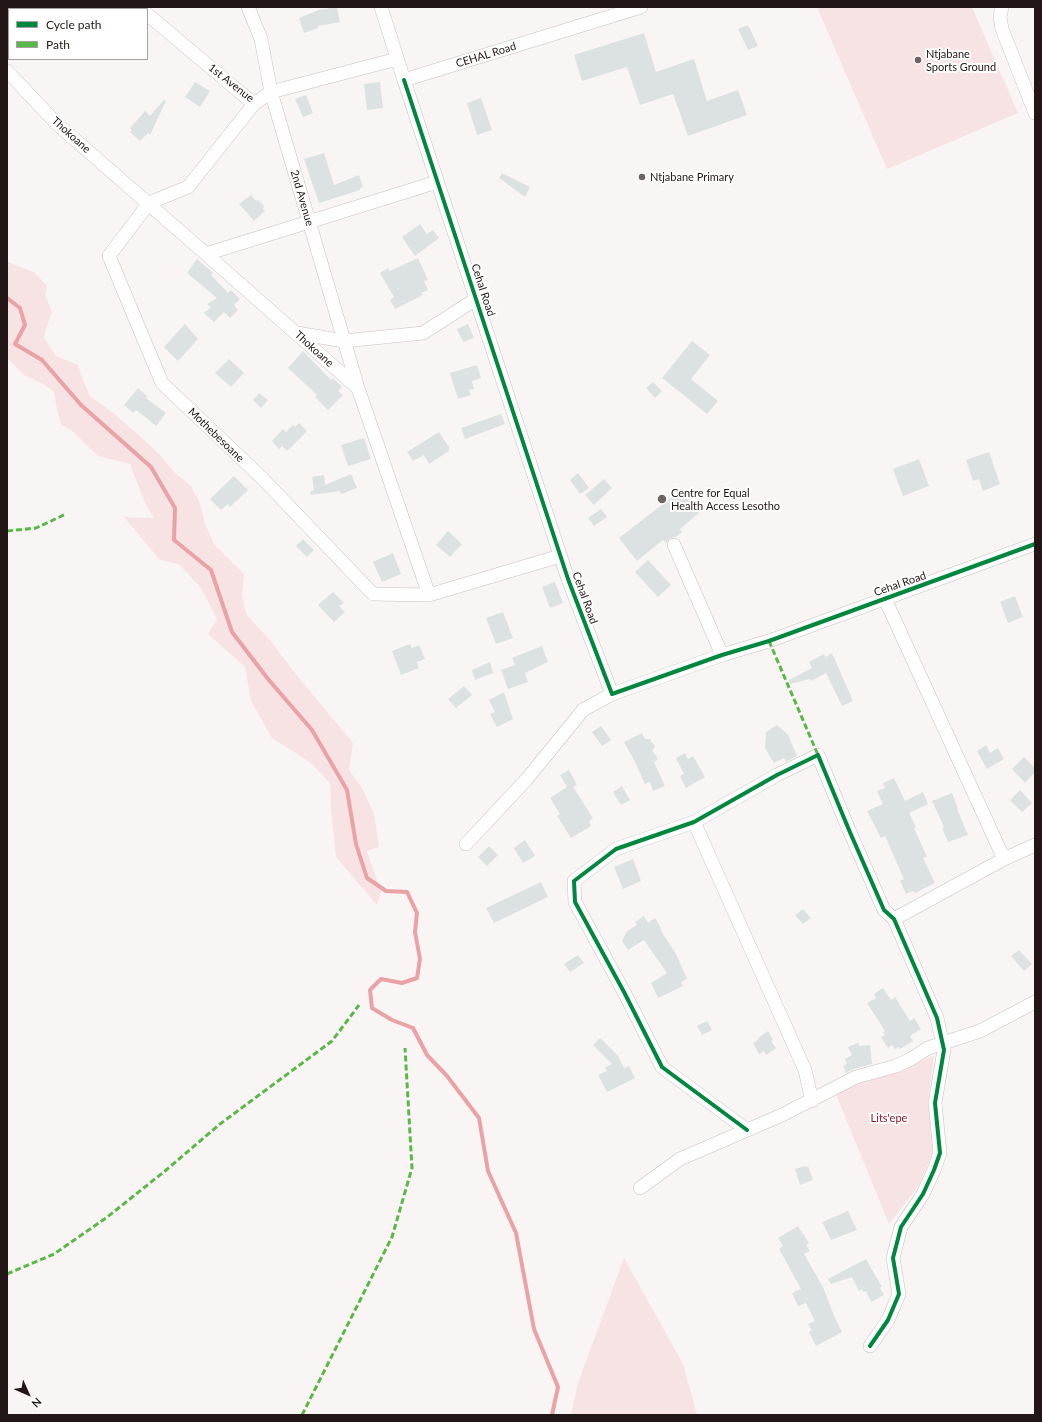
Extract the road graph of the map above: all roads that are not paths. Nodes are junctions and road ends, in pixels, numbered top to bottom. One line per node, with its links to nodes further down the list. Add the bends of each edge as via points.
1 (248, 7): 9 (street, 2nd Avenue, via 261,38)
2 (381, 7): 6 (street)
3 (641, 7): 8 (street, CEHAL Road)
4 (1002, 7): 11 (street, via 1002,29)
5 (148, 15): 10 (street, 1st Avenue)
6 (397, 59): 8 (street); 9 (street, 1st Avenue)
7 (7, 71): 13 (street, Thokoane, via 57,124)
8 (404, 80): 12 (street, Cehal Road)
9 (271, 92): 10 (street, 1st Avenue); 14 (street, 2nd Avenue)
10 (254, 104): 13 (street, via 188,187)
11 (1035, 113)
12 (437, 182): 14 (street); 16 (street, Cehal Road)
13 (149, 203): 15 (street, Thokoane); 23 (street, Mothebesoane, via 109,256 162,383 262,478 373,594)
14 (309, 222): 15 (street); 18 (street, 2nd Avenue)
15 (206, 254): 17 (street, Thokoane)
16 (476, 299): 18 (street, via 423,333); 22 (street, Cehal Road)
17 (297, 333): 18 (street); 19 (street, Thokoane)
18 (344, 341): 19 (street, 2nd Avenue)
19 (358, 388): 23 (street, Thokoane)
20 (1035, 544): 24 (street, Cehal Road)
21 (674, 545): 25 (street)
22 (560, 556): 23 (street); 26 (street, Cehal Road)
23 (429, 595)
24 (885, 599): 25 (street, Cehal Road, via 769,641); 30 (street)
25 (722, 655): 26 (street, Cehal Road)
26 (612, 694): 28 (street, via 583,710 526,780)
27 (694, 822): 31 (street, via 818,755 884,910); 34 (street, via 805,1070); 35 (street, via 616,849 574,881 575,902 662,1067)
28 (466, 844)
29 (1035, 845): 30 (street)
30 (1004, 859): 31 (street)
31 (894, 919): 33 (street, via 937,1018)
32 (1035, 1002): 33 (street, via 980,1031)
33 (943, 1043): 34 (street, via 928,1048 896,1066 836,1086); 37 (street, via 944,1055 935,1103 940,1153 923,1194 901,1227 893,1258 899,1294 888,1320)
34 (812, 1101): 35 (street)
35 (747, 1130): 36 (street, via 680,1159)
36 (640, 1188)
37 (870, 1346)

